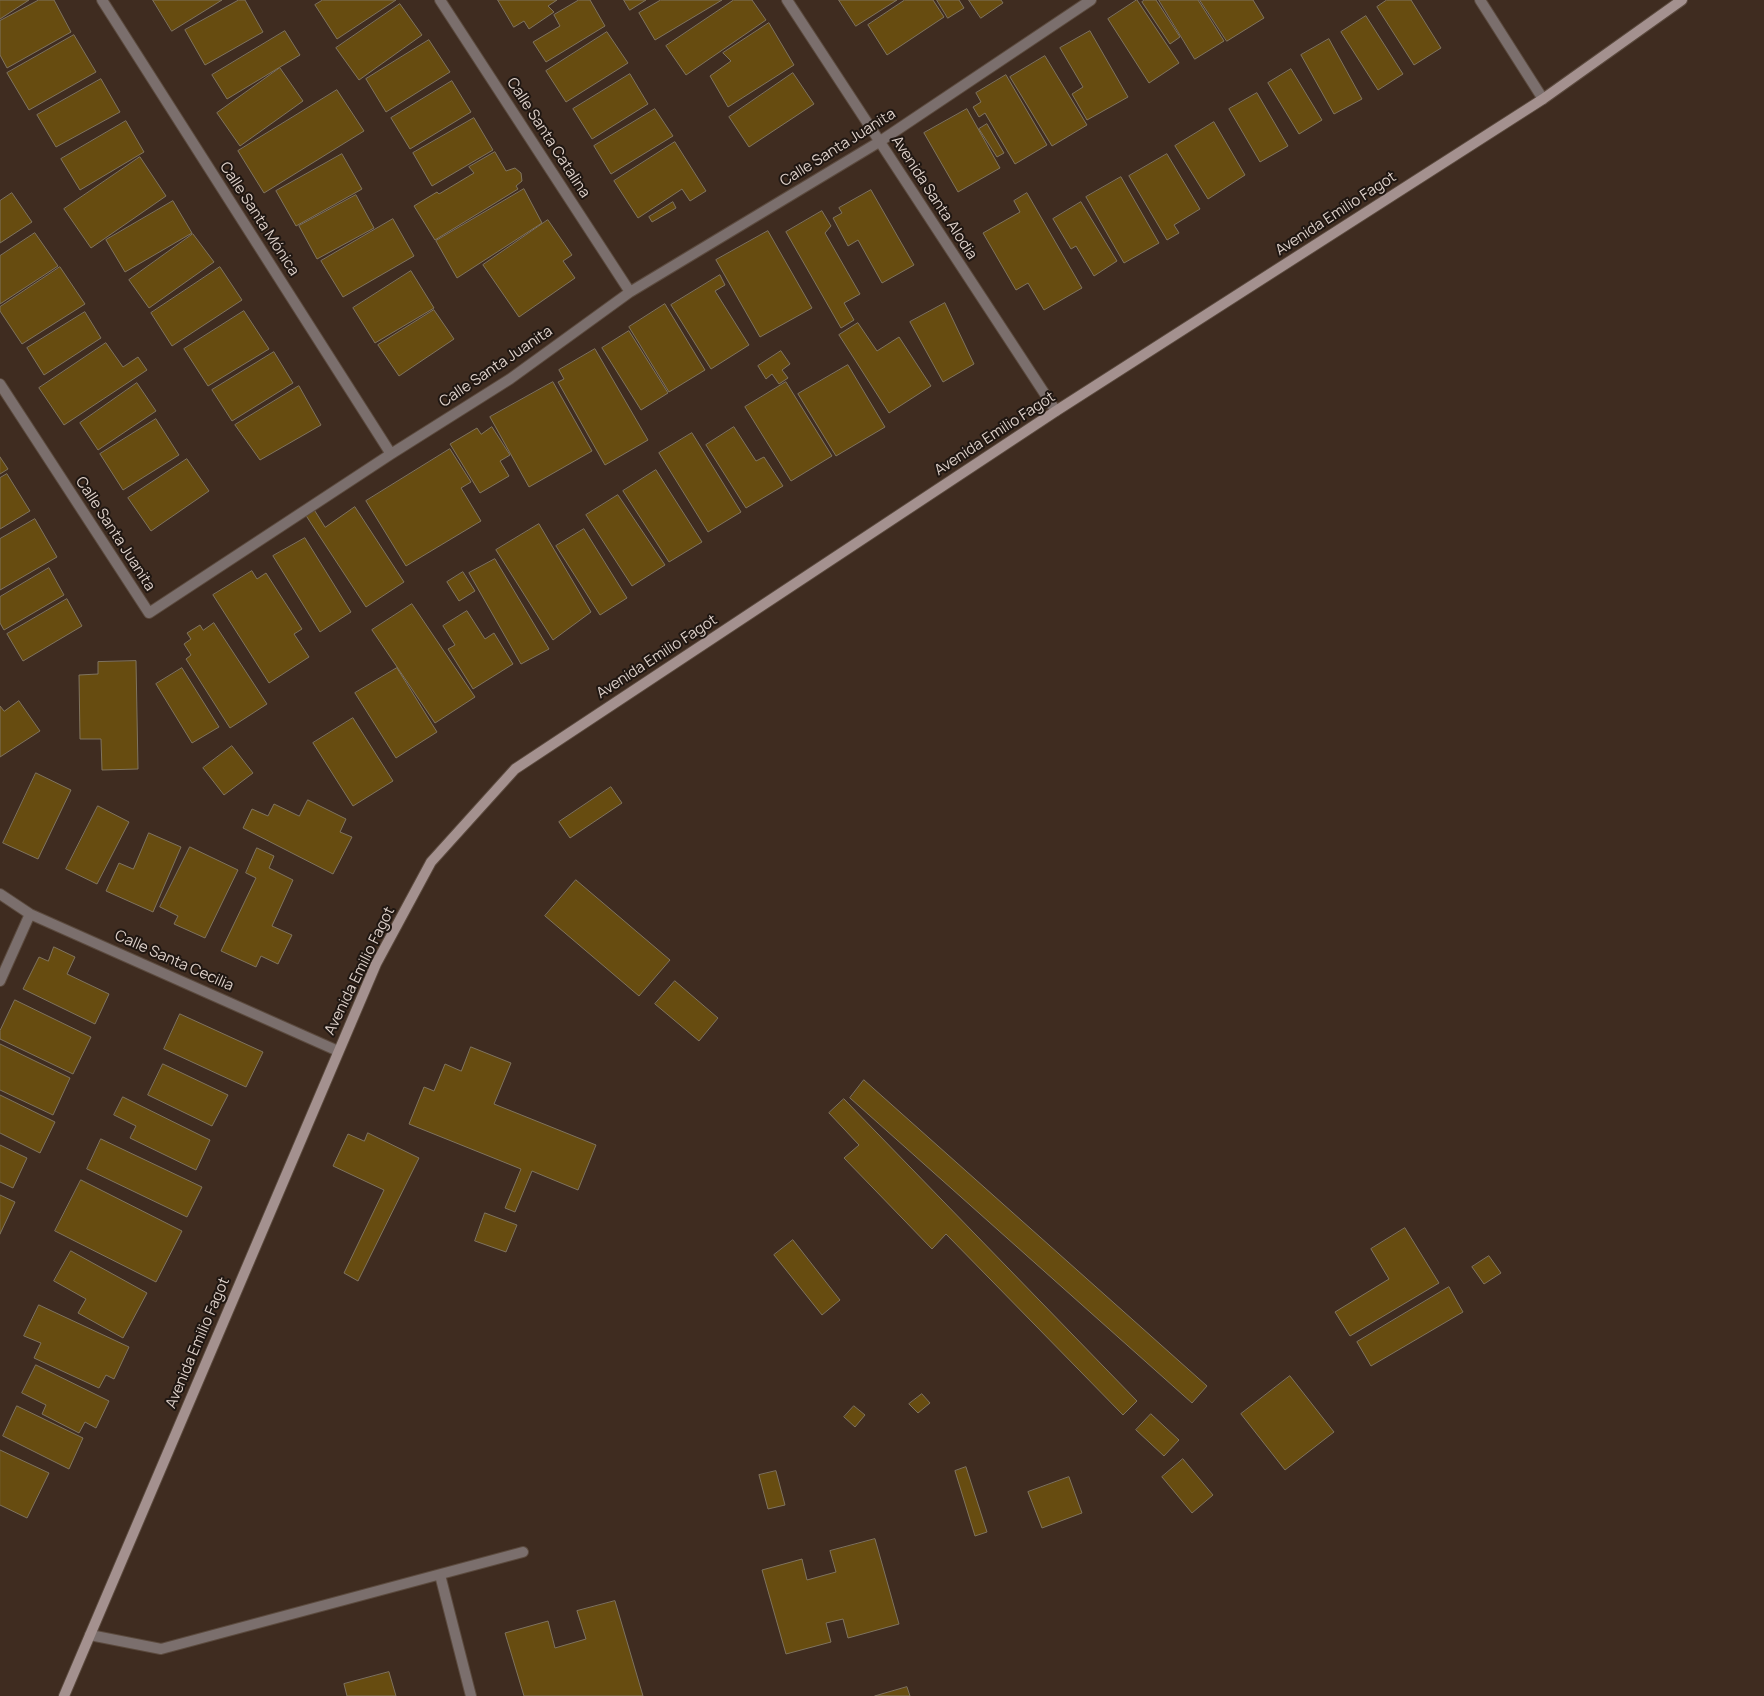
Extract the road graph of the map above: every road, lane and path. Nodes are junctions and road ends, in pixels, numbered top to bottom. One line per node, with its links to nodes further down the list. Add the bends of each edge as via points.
1 (102, 0): 12 (street, Calle Santa Mónica)
2 (440, 0): 9 (street, Calle Santa Catalina)
3 (787, 0): 8 (street, Avenida Santa Alodia)
4 (1091, 0): 8 (street, Calle Santa Juanita)
5 (1480, 0): 7 (street)
6 (1682, 0): 7 (street, Avenida Emilio Fagot)
7 (1543, 99): 11 (street, Avenida Emilio Fagot)
8 (879, 142): 9 (street, Calle Santa Juanita); 11 (street, Avenida Santa Alodia)
9 (630, 292): 12 (street, Calle Santa Juanita, via 510,379)
10 (0, 384): 12 (street, Calle Santa Juanita, via 149,613)
11 (1056, 411): 16 (street, Avenida Emilio Fagot, via 515,769 431,862 376,964)
12 (391, 454)
13 (0, 894): 14 (street, Calle Santa Cecilia)
14 (30, 914): 15 (street); 16 (street, Calle Santa Cecilia)
15 (0, 981)
16 (338, 1051): 19 (street, Avenida Emilio Fagot)
17 (523, 1552): 18 (street)
18 (440, 1575): 19 (street, via 161,1649); 21 (street)
19 (90, 1635): 20 (street, Avenida Emilio Fagot)
20 (64, 1696)
21 (472, 1696)

